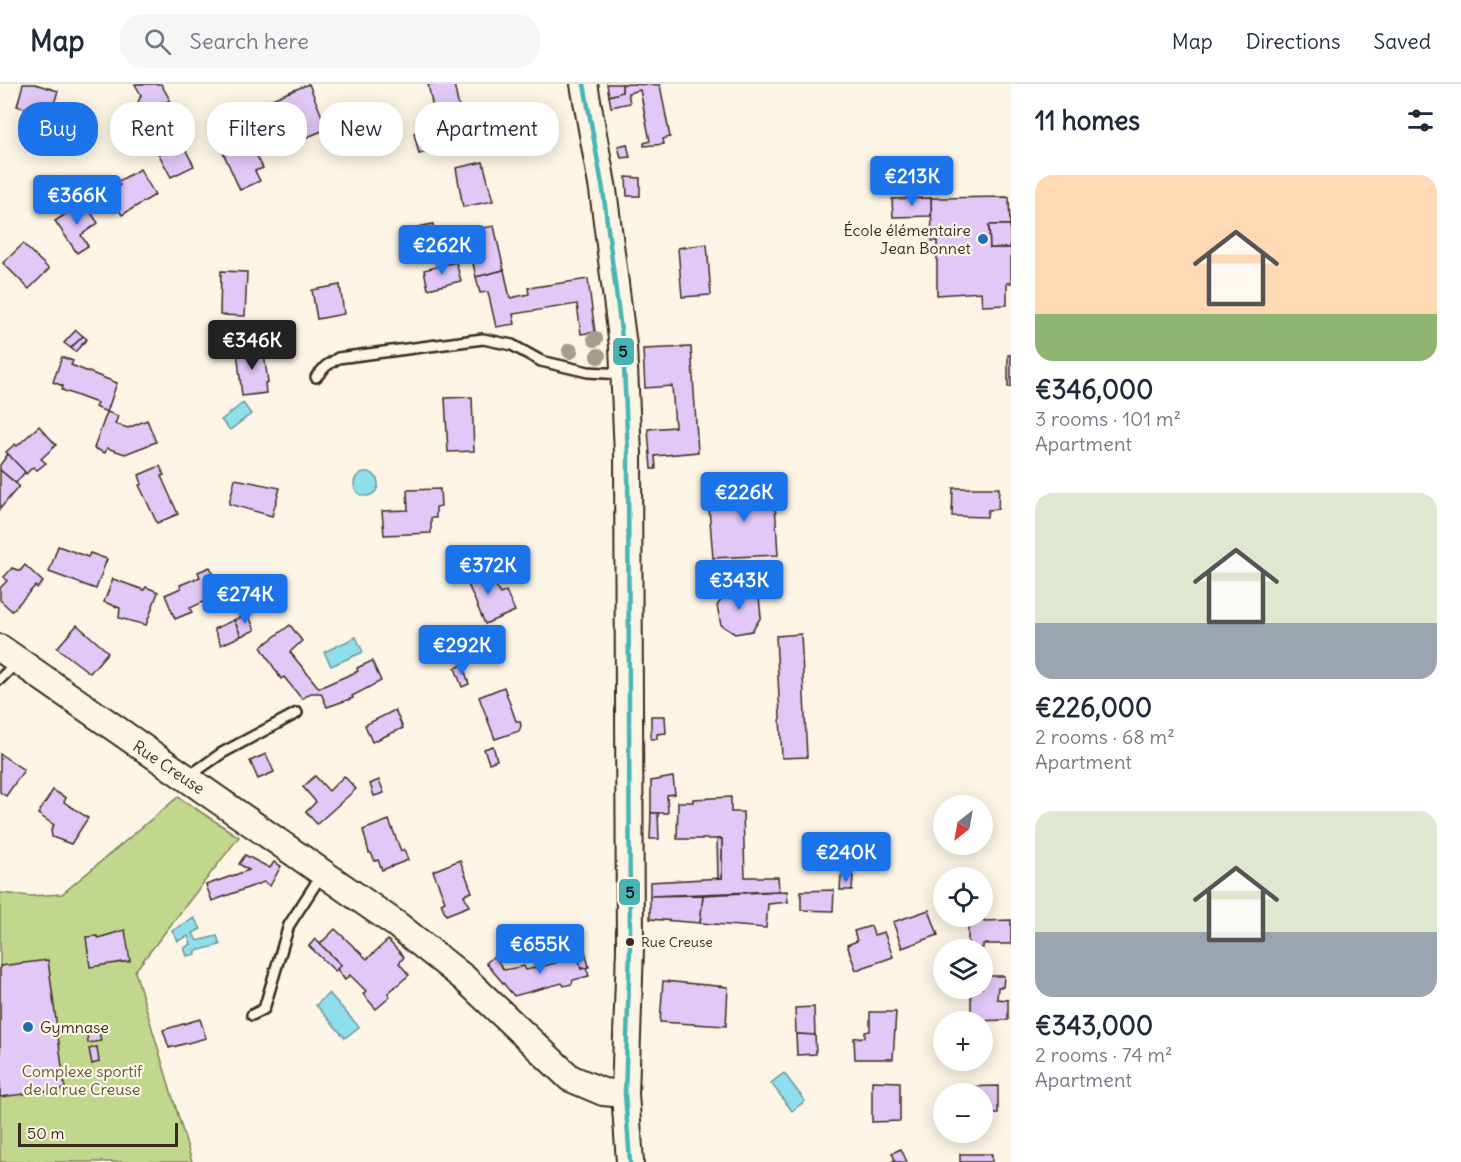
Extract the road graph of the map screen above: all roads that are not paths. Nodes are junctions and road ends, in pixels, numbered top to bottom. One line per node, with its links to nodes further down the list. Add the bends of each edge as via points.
1 (584, 84): 2 (main road, via 603,190)
2 (624, 374): 3 (lane, via 588,372 541,361 512,345 483,339 338,358); 9 (main road, via 628,454 630,925)
3 (316, 378)
4 (6, 663): 6 (main road, Rue Creuse)
5 (297, 713): 6 (lane, via 222,753)
6 (185, 779): 7 (main road, Rue Creuse)
7 (323, 872): 8 (lane, via 289,925 264,1009); 9 (main road, Rue Creuse, via 464,978 570,1078 603,1092)
8 (252, 1016)
9 (625, 1094): 10 (main road)
10 (630, 1162)

